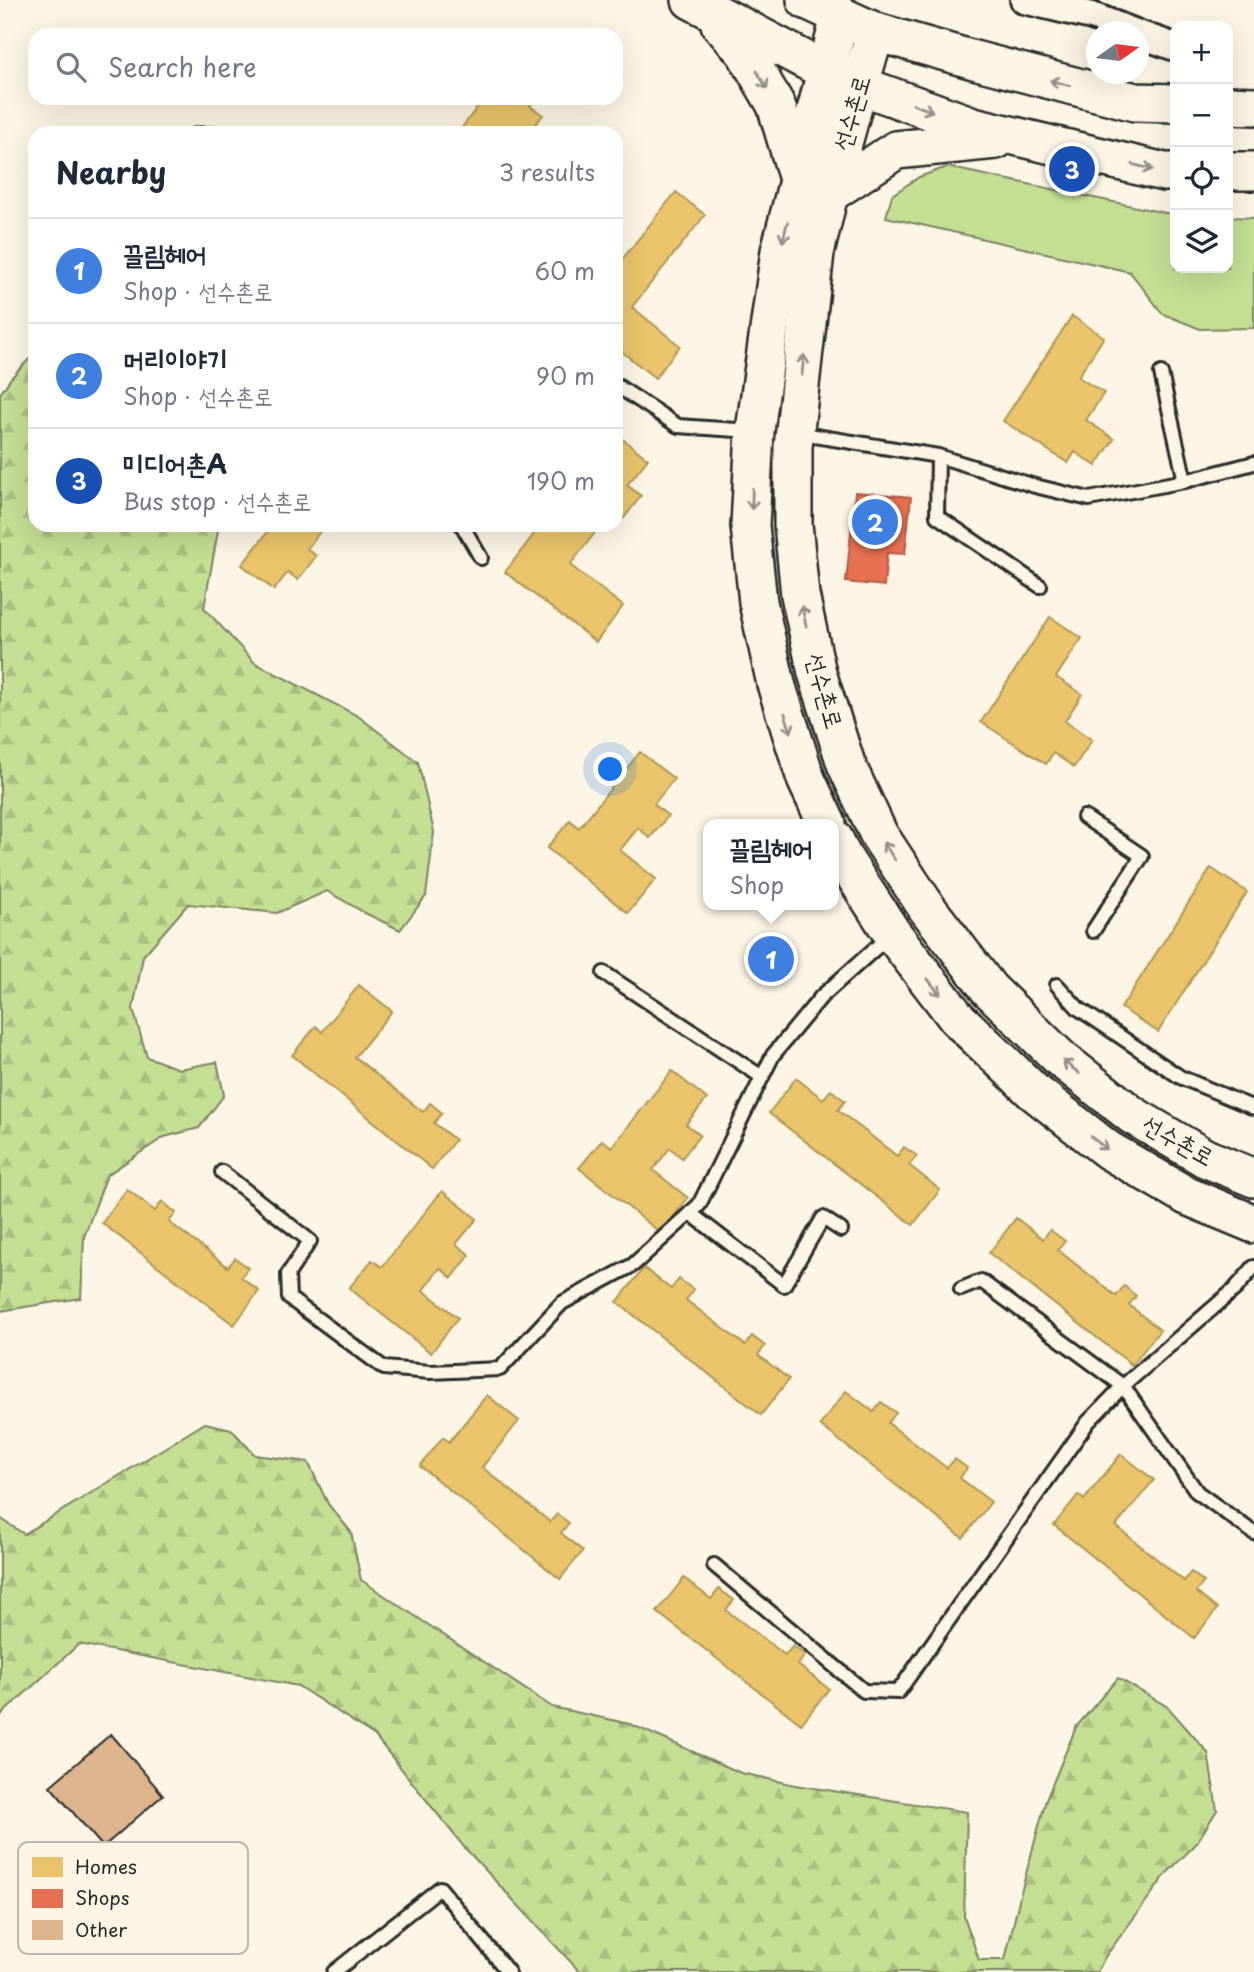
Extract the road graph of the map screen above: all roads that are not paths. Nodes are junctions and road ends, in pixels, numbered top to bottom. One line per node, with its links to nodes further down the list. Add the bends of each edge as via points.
1 (806, 0): 4 (street)
2 (1024, 0): 5 (street)
3 (698, 4): 9 (street); 18 (street, one-way to 18, via 745,52 776,105)
4 (840, 17): 6 (street); 9 (street, 선수촌로)
5 (1104, 21)
6 (876, 32): 10 (street, 선수촌로); 11 (street, one-way to 6, via 1135,102)
7 (1149, 38): 8 (street)
8 (1170, 45)
9 (826, 71): 10 (street); 18 (street, 선수촌로)
10 (859, 85): 14 (street, one-way to 14); 18 (street, 선수촌로)
11 (1170, 103)
12 (1233, 105): 13 (street)
13 (1254, 106)
14 (1020, 138): 17 (street, one-way to 17); 18 (street, via 896,150)
15 (1233, 171): 16 (street)
16 (1254, 171)
17 (1170, 172)
18 (813, 186): 21 (street, 선수촌로, one-way to 21, via 780,251); 22 (street, 선수촌로, one-way to 18, via 815,253)
19 (1161, 373): 25 (lane)
20 (623, 391): 21 (lane, via 678,426)
21 (754, 431): 22 (street); 30 (street, 선수촌로, one-way to 30, via 750,526 758,602 780,695 806,779)
22 (795, 433): 23 (lane); 32 (street, 선수촌로, one-way to 22, via 879,835 846,764 817,673 800,595 793,524)
23 (938, 456): 25 (lane, via 1089,499); 28 (lane, via 937,516)
24 (1254, 463): 25 (lane)
25 (1185, 481)
26 (466, 532): 27 (lane)
27 (481, 558)
28 (1041, 586)
29 (1084, 817): 33 (lane, via 1142,856)
30 (825, 819)
31 (839, 850): 34 (street, 선수촌로)
32 (927, 908): 34 (street); 40 (street, 선수촌로, one-way to 32, via 1205,1158 1132,1115 1061,1059 989,989)
33 (1093, 930)
34 (892, 933): 37 (lane, via 821,997 773,1055); 42 (street, 선수촌로, one-way to 42, via 957,1017 1033,1091 1108,1150 1186,1196)
35 (604, 973): 37 (lane)
36 (1057, 985): 38 (lane, via 1078,1008 1180,1077)
37 (762, 1077): 41 (lane, via 699,1205)
38 (1254, 1108)
39 (222, 1172): 41 (lane, via 310,1241 288,1274 289,1298 384,1368 430,1372 500,1369 562,1303 633,1265)
40 (1254, 1178)
41 (690, 1213): 43 (lane, via 784,1285 823,1218)
42 (1254, 1224)
43 (841, 1230)
44 (1254, 1267): 46 (lane, via 1235,1289)
45 (961, 1289): 46 (lane, via 981,1281)
46 (1123, 1386): 47 (lane, via 1197,1492); 48 (lane, via 1088,1422 898,1692 864,1691)
47 (1254, 1533)
48 (714, 1565)
49 (334, 1972): 50 (lane, via 440,1888)
50 (508, 1972)

